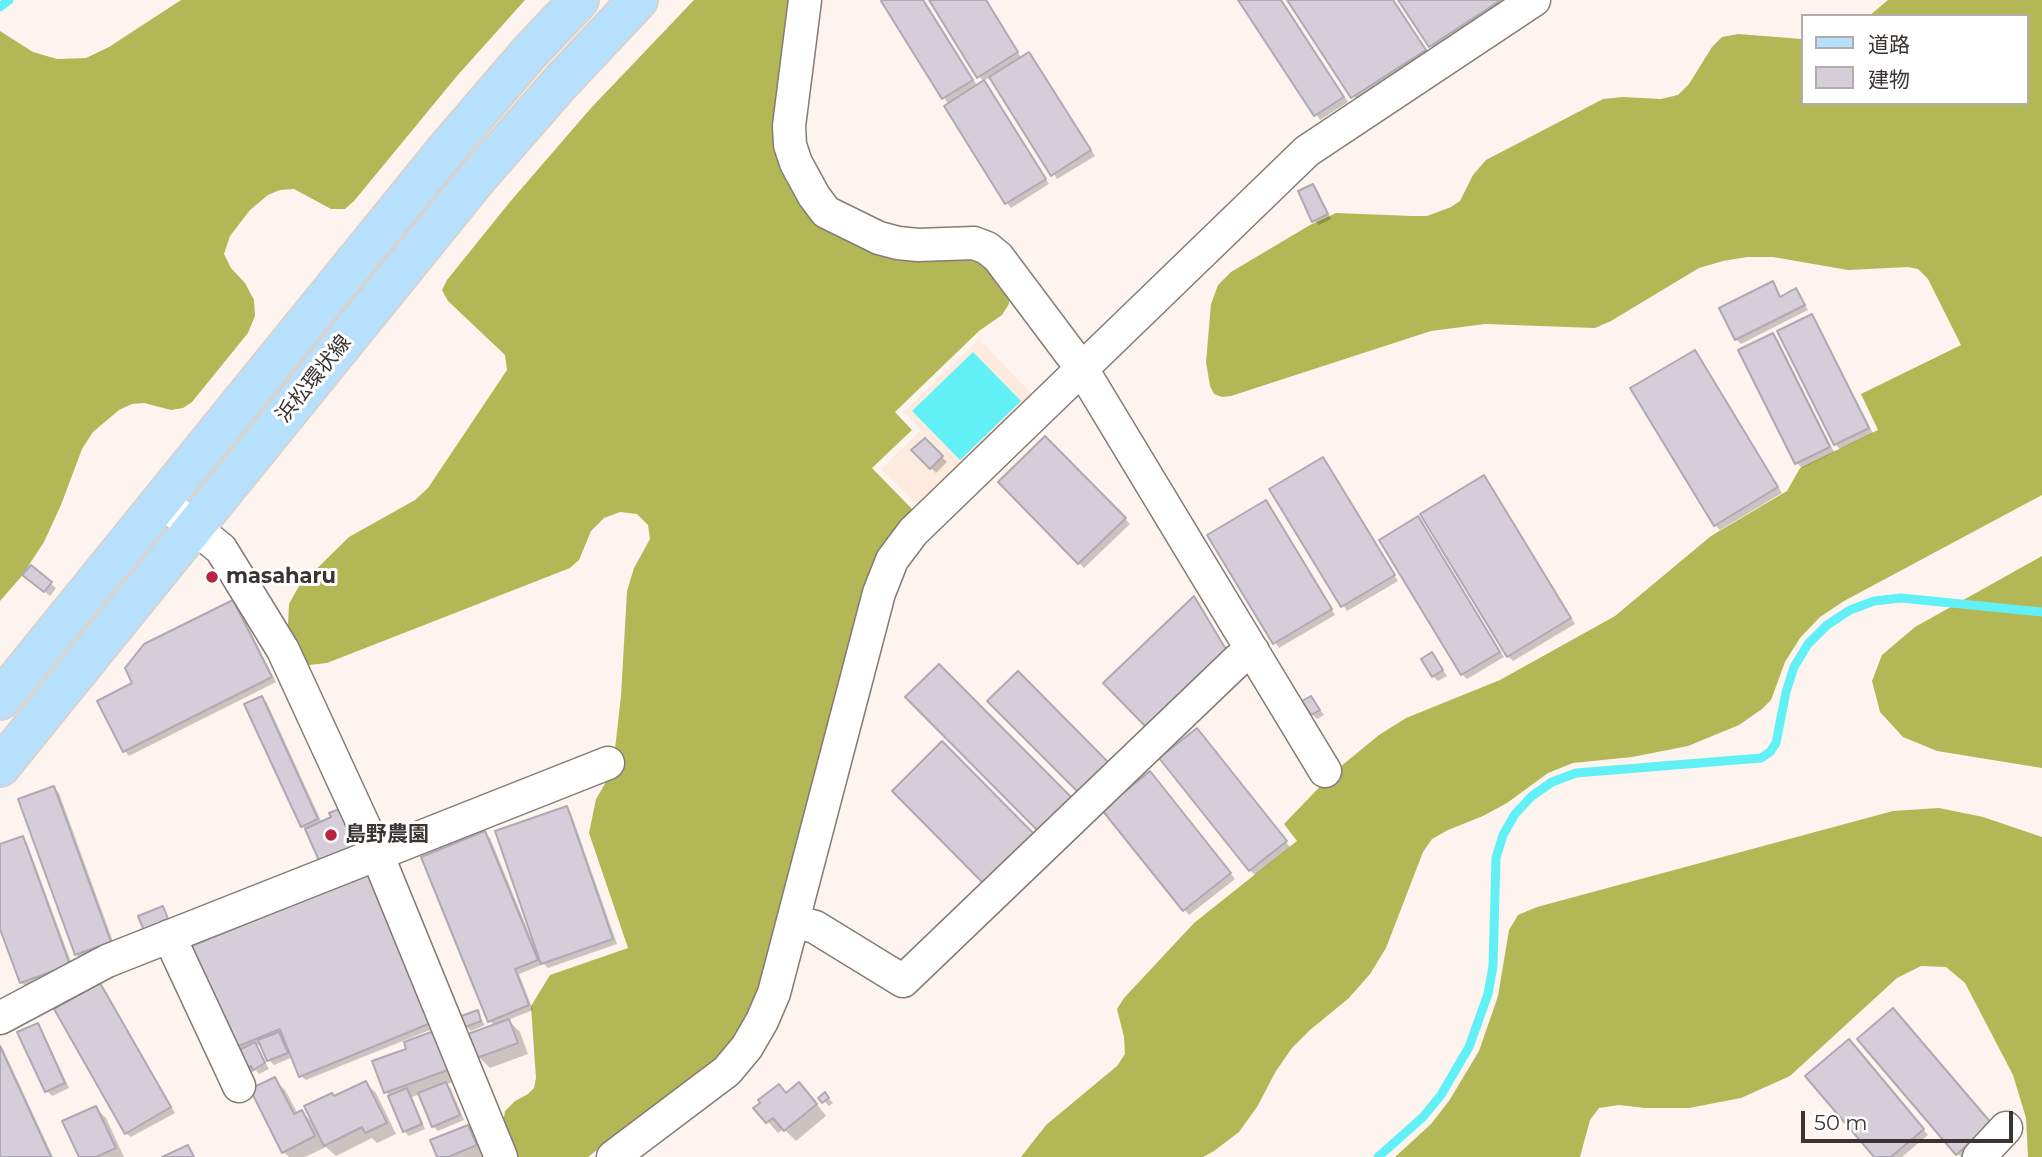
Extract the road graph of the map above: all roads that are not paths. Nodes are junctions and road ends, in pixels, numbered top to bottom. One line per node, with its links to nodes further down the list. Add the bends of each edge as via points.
1 (579, 0): 6 (main road, 浜松環状線, via 445,150)
2 (638, 0): 7 (main road, 浜松環状線, via 519,129)
3 (805, 0): 5 (street, via 790,145 826,212 898,243 974,243 987,248)
4 (1534, 0): 5 (street, via 1307,151)
5 (1082, 369): 8 (street); 14 (street, via 914,532 892,559 879,593)
6 (163, 502): 7 (street); 9 (main road, 浜松環状線)
7 (194, 527): 11 (main road, 浜松環状線); 13 (street, via 221,549 283,650)
8 (1253, 652): 12 (street); 14 (street, via 1238,660 903,981 815,926)
9 (0, 700)
10 (608, 763): 13 (street)
11 (0, 766)
12 (1325, 771)
13 (377, 854): 15 (street); 19 (street)
14 (793, 921): 20 (street, via 774,993 747,1048 703,1091)
15 (169, 936): 16 (street, via 107,961); 17 (street)
16 (0, 1018)
17 (239, 1086)
18 (2006, 1128): 21 (street)
19 (501, 1157)
20 (613, 1157)
21 (1979, 1157)

